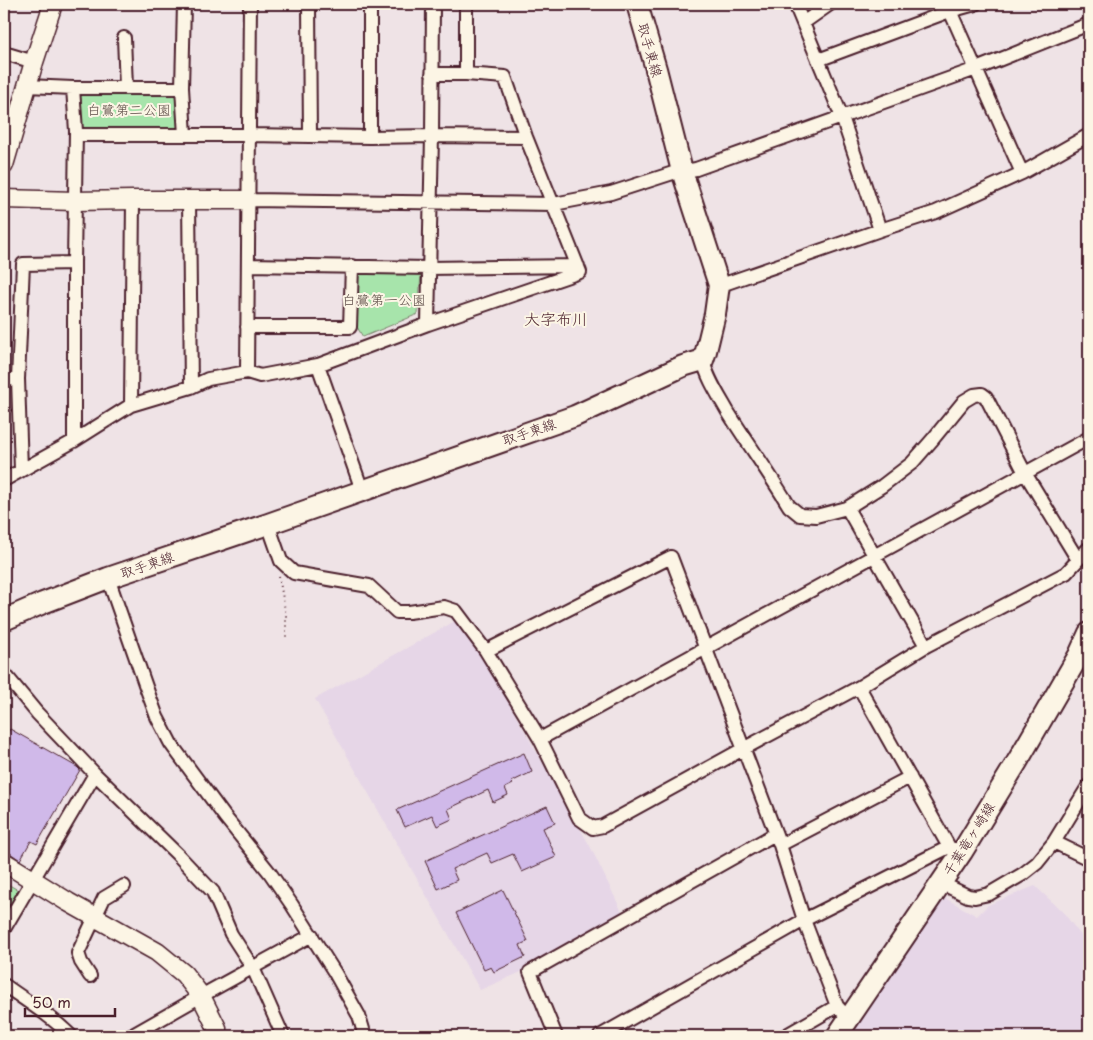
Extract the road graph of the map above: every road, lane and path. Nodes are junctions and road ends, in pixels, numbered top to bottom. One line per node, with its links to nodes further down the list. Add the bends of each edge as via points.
1 (53, 4): 18 (street)
2 (184, 4): 25 (street)
3 (250, 4): 27 (street)
4 (309, 4): 31 (street)
5 (370, 4): 33 (street)
6 (433, 4): 20 (street)
7 (466, 4): 21 (street)
8 (637, 4): 36 (main road, 取手東線)
9 (794, 4): 13 (street)
10 (830, 4): 13 (street)
11 (975, 4): 12 (street)
12 (948, 8): 17 (street); 19 (street)
13 (803, 23): 17 (street)
14 (1089, 24): 19 (street)
15 (124, 38): 23 (street)
16 (4, 53): 18 (street)
17 (818, 60): 26 (street)
18 (34, 62): 22 (street)
19 (976, 69): 26 (street); 37 (street)
20 (432, 74): 21 (street); 32 (street)
21 (466, 74): 34 (street, via 505,77)
22 (27, 86): 24 (street); 35 (street)
23 (126, 87): 24 (street); 25 (street)
24 (73, 88): 28 (street)
25 (182, 88): 29 (street)
26 (842, 118): 36 (street, via 696,169); 45 (street)
27 (249, 134): 29 (street); 31 (street); 41 (street)
28 (76, 135): 29 (street); 42 (street)
29 (185, 135)
30 (1089, 135): 37 (street)
31 (310, 136): 33 (street)
32 (432, 136): 33 (street); 34 (street); 43 (street)
33 (370, 137)
34 (526, 137): 44 (street)
35 (4, 164)
36 (682, 171): 44 (street, via 611,193); 51 (main road, 取手東線)
37 (1022, 173): 45 (street, via 936,212)
38 (4, 199): 42 (street)
39 (133, 200): 40 (street); 42 (street); 60 (street)
40 (189, 200): 41 (street); 59 (street)
41 (248, 200): 43 (street); 47 (street)
42 (75, 201): 46 (street)
43 (431, 202): 44 (street); 50 (street)
44 (554, 204): 49 (street)
45 (880, 230): 51 (street)
46 (74, 263): 58 (street, via 23,264); 62 (street)
47 (248, 264): 48 (street); 53 (street)
48 (352, 266): 50 (street); 53 (street, via 350,327)
49 (578, 266): 50 (street); 52 (street, via 580,272)
50 (430, 268): 52 (street)
51 (719, 285): 54 (main road, 取手東線)
52 (428, 324): 55 (street)
53 (247, 327): 56 (street)
54 (703, 360): 66 (main road, 取手東線, via 683,366 575,416); 67 (street, via 720,398 789,506 800,515 816,516)
55 (318, 365): 56 (street, via 260,376); 66 (street)
56 (247, 372): 59 (street, via 208,379)
57 (4, 379): 58 (street)
58 (18, 379): 63 (street)
59 (192, 387): 60 (street)
60 (131, 406): 62 (street)
61 (1089, 438): 64 (street)
62 (74, 441): 63 (street)
63 (21, 470): 65 (street)
64 (1025, 473): 67 (street, via 986,397 974,394 964,401 912,463); 70 (street); 71 (street)
65 (4, 480)
66 (362, 490): 68 (main road, 取手東線)
67 (847, 508): 70 (street)
68 (268, 524): 73 (main road, 取手東線); 79 (street, via 281,561 294,573 369,586 397,612 444,608 456,611)
69 (1089, 548): 71 (street)
70 (874, 556): 77 (street); 78 (street)
71 (1078, 560): 77 (street, via 1066,572)
72 (278, 571): 76 (path, via 286,616)
73 (108, 578): 74 (main road, 取手東線); 98 (street, via 157,716 171,744 270,873)
74 (4, 620)
75 (1089, 633): 89 (main road, 千葉竜ヶ崎線, via 1027,745)
76 (286, 638)
77 (926, 646): 81 (street)
78 (705, 649): 79 (street, via 671,557); 82 (street); 83 (street)
79 (486, 651): 82 (street)
80 (4, 674): 84 (street)
81 (859, 687): 83 (street); 85 (street)
82 (540, 739): 83 (street, via 579,818 593,828 603,826)
83 (743, 749): 87 (street)
84 (95, 774): 92 (street); 99 (street, via 213,892 231,934)
85 (910, 777): 87 (street); 89 (street)
86 (1089, 785): 88 (street)
87 (778, 840): 96 (street); 109 (street, via 530,972)
88 (1054, 842): 90 (street); 93 (street, via 1023,874 989,894 968,896)
89 (956, 850): 93 (main road, 千葉竜ヶ崎線); 96 (street)
90 (1089, 859)
91 (4, 862): 92 (street)
92 (32, 880): 95 (street); 97 (street)
93 (941, 883): 103 (main road, 千葉竜ヶ崎線)
94 (124, 886): 95 (street, via 104,898)
95 (95, 917): 100 (street, via 78,953); 102 (street, via 157,952 184,974)
96 (804, 920): 103 (street); 110 (street)
97 (4, 929)
98 (312, 935): 99 (street); 108 (street, via 359,1016)
99 (253, 968): 102 (street); 107 (street)
100 (90, 976)
101 (4, 985): 104 (street)
102 (200, 996): 105 (street); 106 (street, via 217,1028)
103 (843, 1012): 111 (street); 112 (main road, 千葉竜ヶ崎線)
104 (71, 1036)
105 (131, 1036)
106 (216, 1036)
107 (283, 1036)
108 (366, 1036)
109 (556, 1036)
110 (600, 1036)
111 (785, 1036)
112 (837, 1036)

